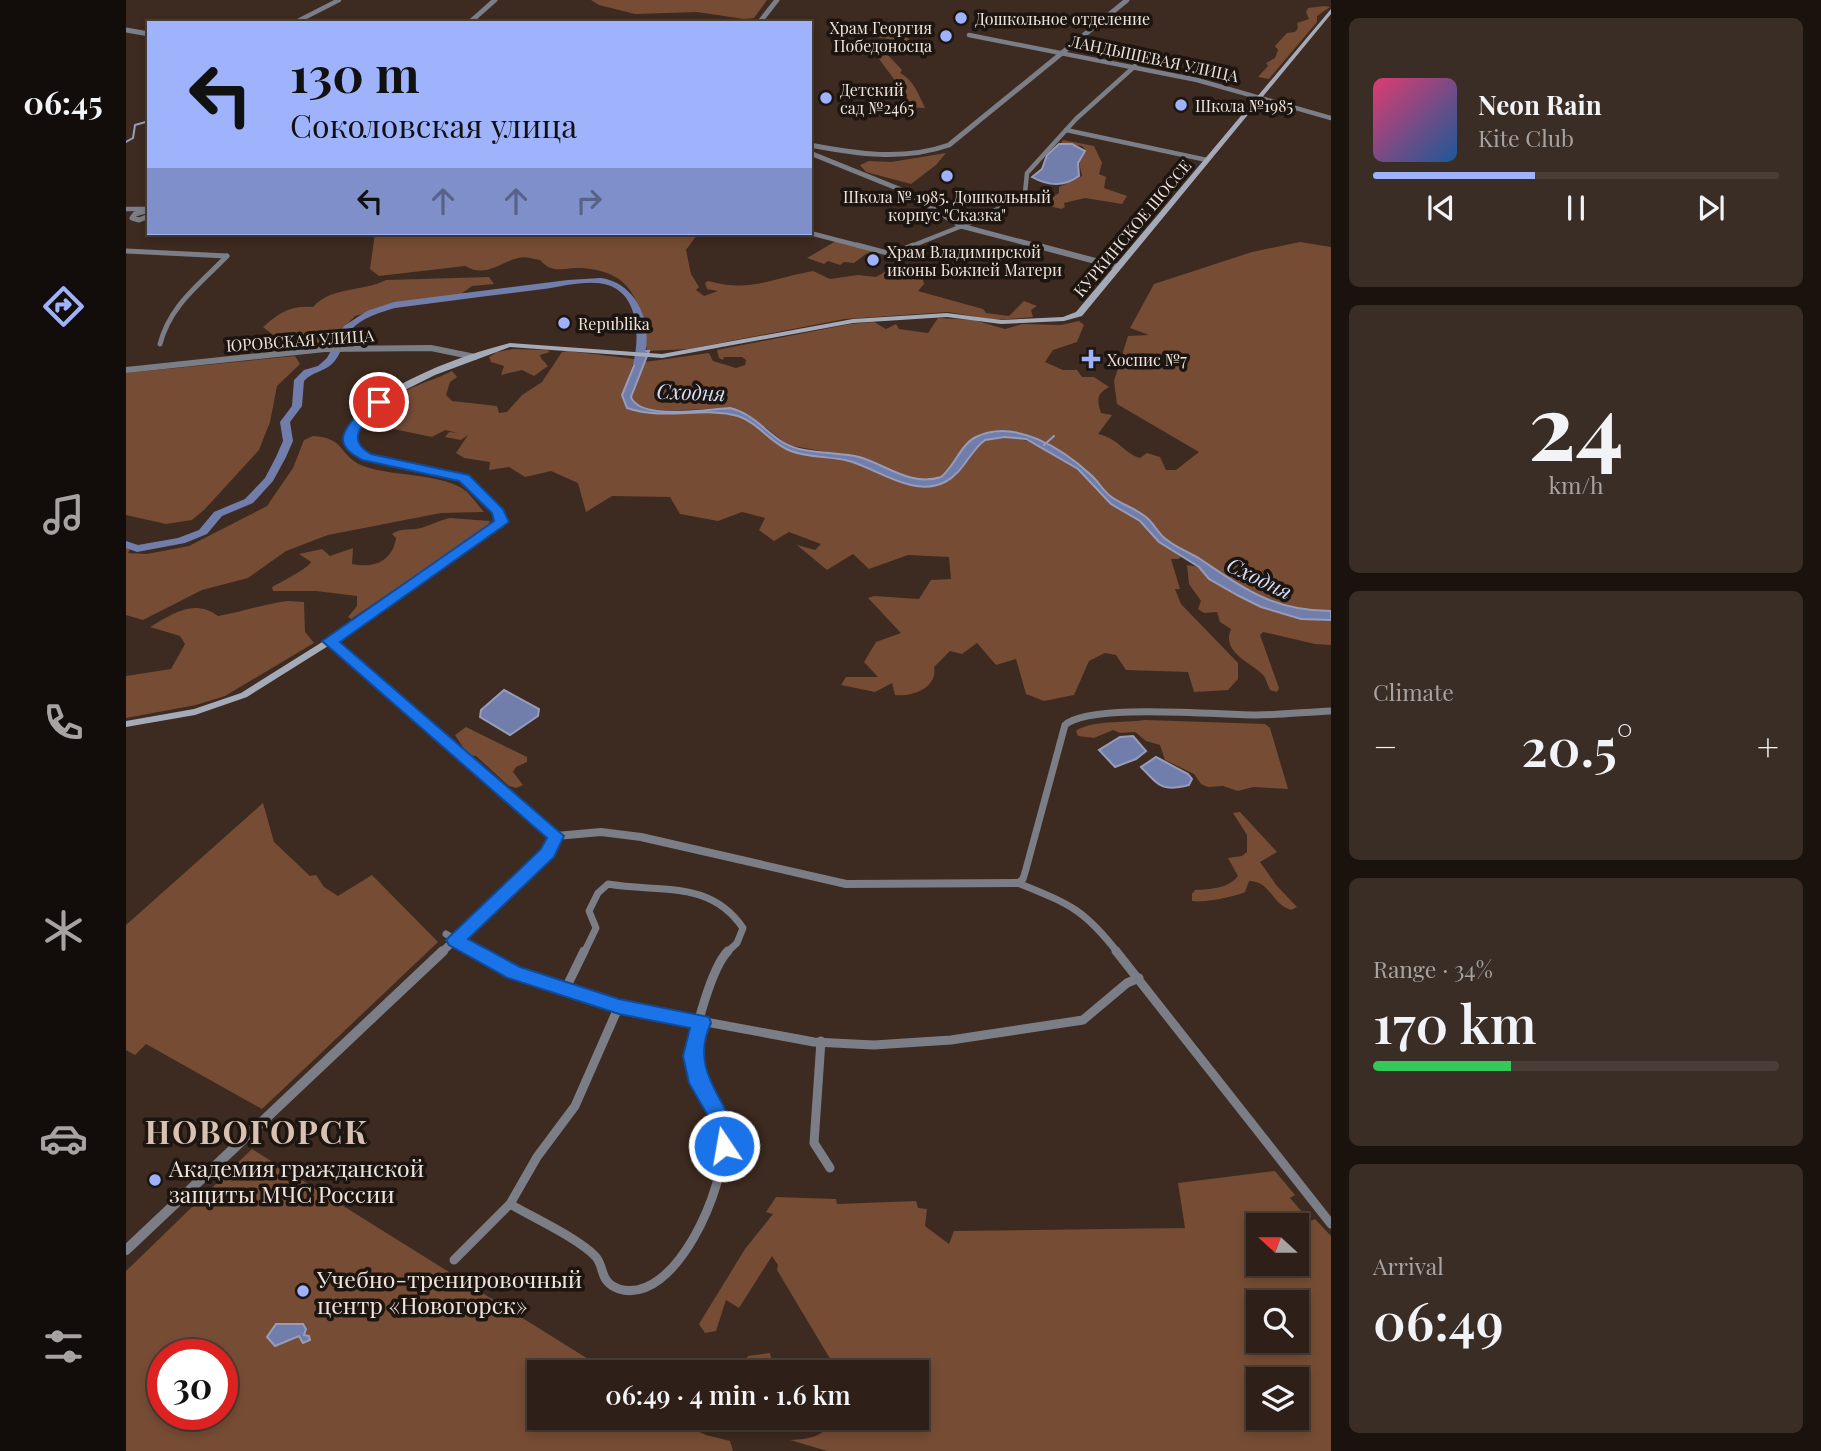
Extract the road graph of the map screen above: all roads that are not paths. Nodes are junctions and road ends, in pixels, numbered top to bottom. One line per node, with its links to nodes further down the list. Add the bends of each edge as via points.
1 (339, 0): 6 (street)
2 (495, 0): 7 (street)
3 (777, 0): 8 (street)
4 (1127, 0): 12 (street)
5 (1331, 11): 14 (main road, КУРКИНСКОЕ ШОССЕ)
6 (298, 21)
7 (471, 21)
8 (761, 21)
9 (126, 30): 10 (street)
10 (147, 34)
11 (969, 35): 12 (street, ЛАНДЫШЕВАЯ УЛИЦА)
12 (1065, 51): 13 (street, ЛАНДЫШЕВАЯ УЛИЦА); 17 (street, via 944,148 897,155)
13 (1135, 66): 14 (street, ЛАНДЫШЕВАЯ УЛИЦА); 16 (street)
14 (1263, 95): 15 (street, ЛАНДЫШЕВАЯ УЛИЦА); 19 (main road, КУРКИНСКОЕ ШОССЕ)
15 (1331, 118)
16 (1066, 130): 19 (street); 25 (street, via 1027,173 1025,193)
17 (812, 146)
18 (812, 154): 25 (street, via 904,191)
19 (1207, 160): 28 (main road, КУРКИНСКОЕ ШОССЕ)
20 (128, 209): 21 (street); 23 (street)
21 (147, 212)
22 (147, 212): 23 (street)
23 (136, 215): 24 (street)
24 (128, 225)
25 (961, 226): 26 (street, via 891,254); 28 (street)
26 (812, 234)
27 (126, 251): 29 (street, via 227,256 173,311 163,327)
28 (1118, 267): 30 (main road, КУРКИНСКОЕ ШОССЕ, via 1079,314 1064,319 1001,322 947,314 853,321 683,353 516,345)
29 (160, 345)
30 (475, 357): 31 (street, ЮРОВСКАЯ УЛИЦА, via 431,348 325,349); 32 (main road, КУРКИНСКОЕ ШОССЕ, via 384,397 358,422 350,441 355,451 366,457 464,478 498,512 502,522)
31 (126, 370)
32 (330, 641): 34 (main road, via 226,703); 35 (street)
33 (1331, 711): 36 (street, via 1106,713 1068,721 1061,732 1026,869)
34 (126, 724)
35 (556, 836): 36 (street, via 619,833 846,884); 37 (street, via 548,852)
36 (1018, 883): 38 (street, via 1086,914)
37 (451, 937): 39 (street, via 508,970); 48 (street)
38 (1139, 978): 42 (street, via 1083,1020 951,1040 874,1045); 45 (street)
39 (566, 988): 40 (street); 41 (street, via 596,928 589,911 603,887 712,897 737,915 743,929 737,945 720,959)
40 (619, 1006): 41 (street); 44 (street, via 575,1106)
41 (702, 1023): 42 (street); 44 (street, via 693,1056 699,1083 721,1121 722,1166 704,1220 661,1280 637,1293 624,1291 607,1282 598,1259 585,1248)
42 (821, 1041): 43 (street, via 814,1143)
43 (830, 1168)
44 (510, 1204): 49 (street)
45 (1315, 1204): 46 (street); 47 (street)
46 (1331, 1217)
47 (1331, 1224)
48 (126, 1250)
49 (454, 1260)

